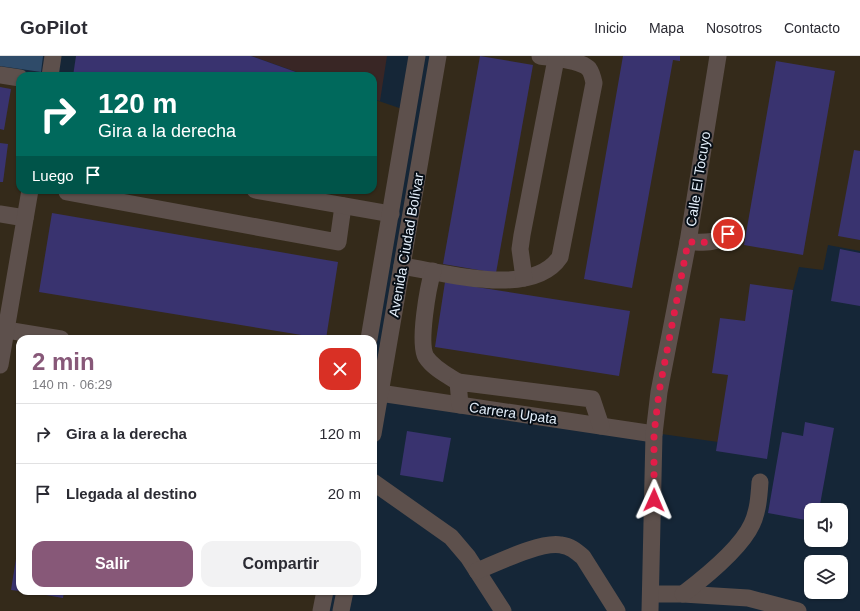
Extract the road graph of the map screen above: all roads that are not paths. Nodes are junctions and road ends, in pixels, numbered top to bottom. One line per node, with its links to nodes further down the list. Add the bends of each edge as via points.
1 (53, 56): 6 (street)
2 (417, 56): 14 (street, Avenida Ciudad Bolívar)
3 (438, 56): 18 (street, Avenida Ciudad Bolívar)
4 (718, 56): 17 (street, Calle El Tocuyo)
5 (548, 57): 20 (street, via 520,250); 20 (street, via 585,66 591,73 594,83 560,257 545,271)
6 (51, 72)
7 (0, 75): 8 (street)
8 (16, 77)
9 (29, 194): 15 (street)
10 (78, 194): 12 (street, via 338,242)
11 (277, 194): 12 (street)
12 (343, 206): 14 (street)
13 (0, 214): 15 (street)
14 (391, 214): 23 (street, Avenida Ciudad Bolívar)
15 (25, 218): 21 (street)
16 (728, 234): 17 (street, via 714,242)
17 (688, 242): 29 (street, Calle El Tocuyo, via 659,392)
18 (402, 266): 19 (street); 26 (street, Avenida Ciudad Bolívar)
19 (433, 271): 20 (street, via 497,280); 25 (street, via 428,291 423,348 426,357 436,367)
20 (524, 278)
21 (3, 329): 22 (street); 24 (street)
22 (38, 335)
23 (370, 335)
24 (0, 365)
25 (458, 382): 27 (street); 28 (street, via 592,399)
26 (377, 393): 27 (street, Carrera Upata)
27 (460, 406): 28 (street, Carrera Upata)
28 (601, 426): 29 (street, Carrera Upata)
29 (654, 434): 36 (street, Calle El Tocuyo)
30 (760, 482): 33 (street, via 758,506 752,525 711,572)
31 (377, 485): 32 (street, via 451,537)
32 (477, 571): 39 (street); 40 (street, via 546,545 562,545 582,557)
33 (683, 594): 36 (street); 41 (street, via 748,598)
34 (324, 595): 37 (street)
35 (344, 595): 38 (street)
36 (650, 603)
37 (321, 611)
38 (341, 611)
39 (503, 611)
40 (617, 611)
41 (798, 611)

